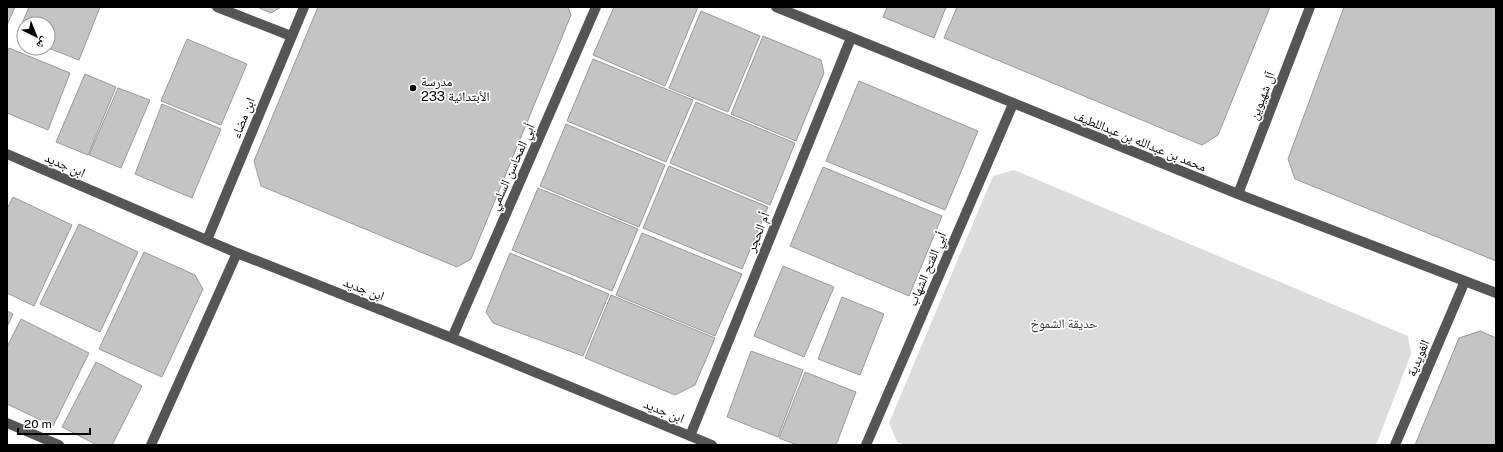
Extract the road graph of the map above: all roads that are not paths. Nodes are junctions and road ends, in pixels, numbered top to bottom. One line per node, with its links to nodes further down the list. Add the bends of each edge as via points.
1 (217, 7): 6 (street)
2 (304, 7): 6 (street, ابن مضاء)
3 (596, 7): 15 (street, أبي المحاسن السلمي)
4 (776, 7): 7 (street, محمد بن عبدالله بن عبداللطيف)
5 (1310, 7): 10 (street, آل شهيوين)
6 (291, 36): 11 (street, ابن مضاء)
7 (851, 38): 8 (street, محمد بن عبدالله بن عبداللطيف); 17 (street, أم الحجر)
8 (1013, 104): 10 (street, محمد بن عبدالله بن عبداللطيف); 21 (street, أبي الفتح الشهاب)
9 (7, 154): 11 (street, ابن جديد)
10 (1238, 194): 13 (street, محمد بن عبدالله بن عبداللطيف)
11 (207, 240): 12 (street, ابن جديد)
12 (236, 253): 15 (street, ابن جديد); 19 (street)
13 (1464, 281): 14 (street, محمد بن عبدالله بن عبداللطيف); 22 (street, الغويدية)
14 (1496, 293)
15 (452, 338): 17 (street, ابن جديد)
16 (7, 424): 18 (street)
17 (690, 436): 20 (street, ابن جديد)
18 (59, 445)
19 (151, 445)
20 (712, 445)
21 (866, 445)
22 (1395, 445)

